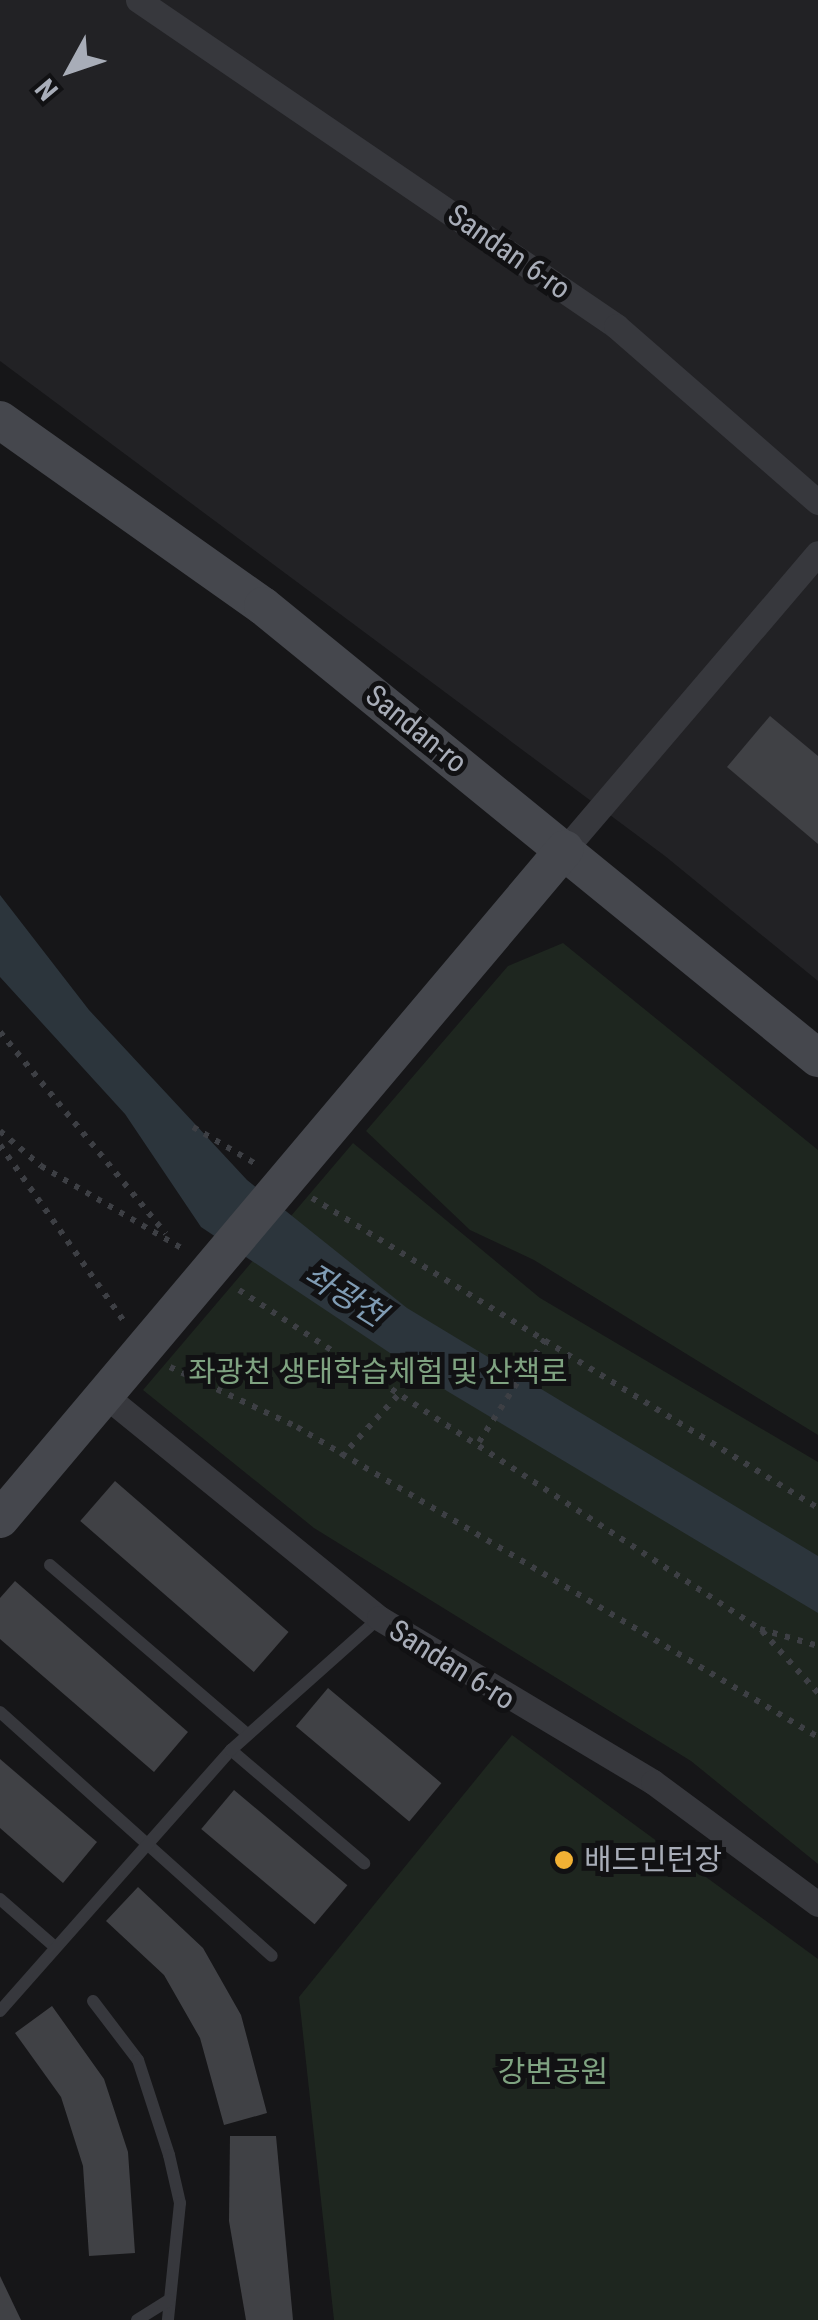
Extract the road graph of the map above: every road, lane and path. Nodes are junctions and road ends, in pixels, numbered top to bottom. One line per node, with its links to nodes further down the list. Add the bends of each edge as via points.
1 (138, 0): 3 (street, Sandan 6-ro, via 616,326)
2 (0, 420): 5 (street, Sandan-ro, via 263,606)
3 (818, 502)
4 (818, 553): 5 (street)
5 (565, 849): 7 (street, Sandan-ro); 17 (street)
6 (0, 1032): 13 (path)
7 (818, 1058)
8 (192, 1127): 11 (path)
9 (0, 1130): 13 (path, via 41,1166)
10 (0, 1145): 17 (path)
11 (260, 1167)
12 (294, 1187): 16 (path)
13 (170, 1239): 14 (path)
14 (201, 1262)
15 (233, 1285): 18 (path)
16 (546, 1336): 20 (path); 22 (path)
17 (153, 1343): 19 (street); 21 (path)
18 (400, 1393): 20 (path); 21 (path)
19 (107, 1396): 23 (street); 25 (street, Sandan 6-ro)
20 (479, 1442): 26 (path)
21 (341, 1458): 31 (path)
22 (818, 1508)
23 (0, 1518)
24 (50, 1564): 30 (lane)
25 (379, 1618): 30 (lane); 36 (street, Sandan 6-ro, via 654,1782)
26 (760, 1629): 27 (path); 28 (path)
27 (818, 1646)
28 (818, 1694)
29 (0, 1712): 33 (lane)
30 (247, 1734): 32 (lane)
31 (818, 1737)
32 (231, 1750): 33 (lane); 34 (lane)
33 (147, 1839): 37 (lane); 38 (lane)
34 (364, 1863)
35 (0, 1899): 37 (lane)
36 (818, 1904)
37 (55, 1946): 40 (lane)
38 (272, 1956)
39 (93, 2000): 41 (lane, via 138,2060 169,2155 180,2203)
40 (0, 2012)
41 (169, 2300): 42 (lane); 43 (lane)
42 (137, 2320)
43 (168, 2320)

